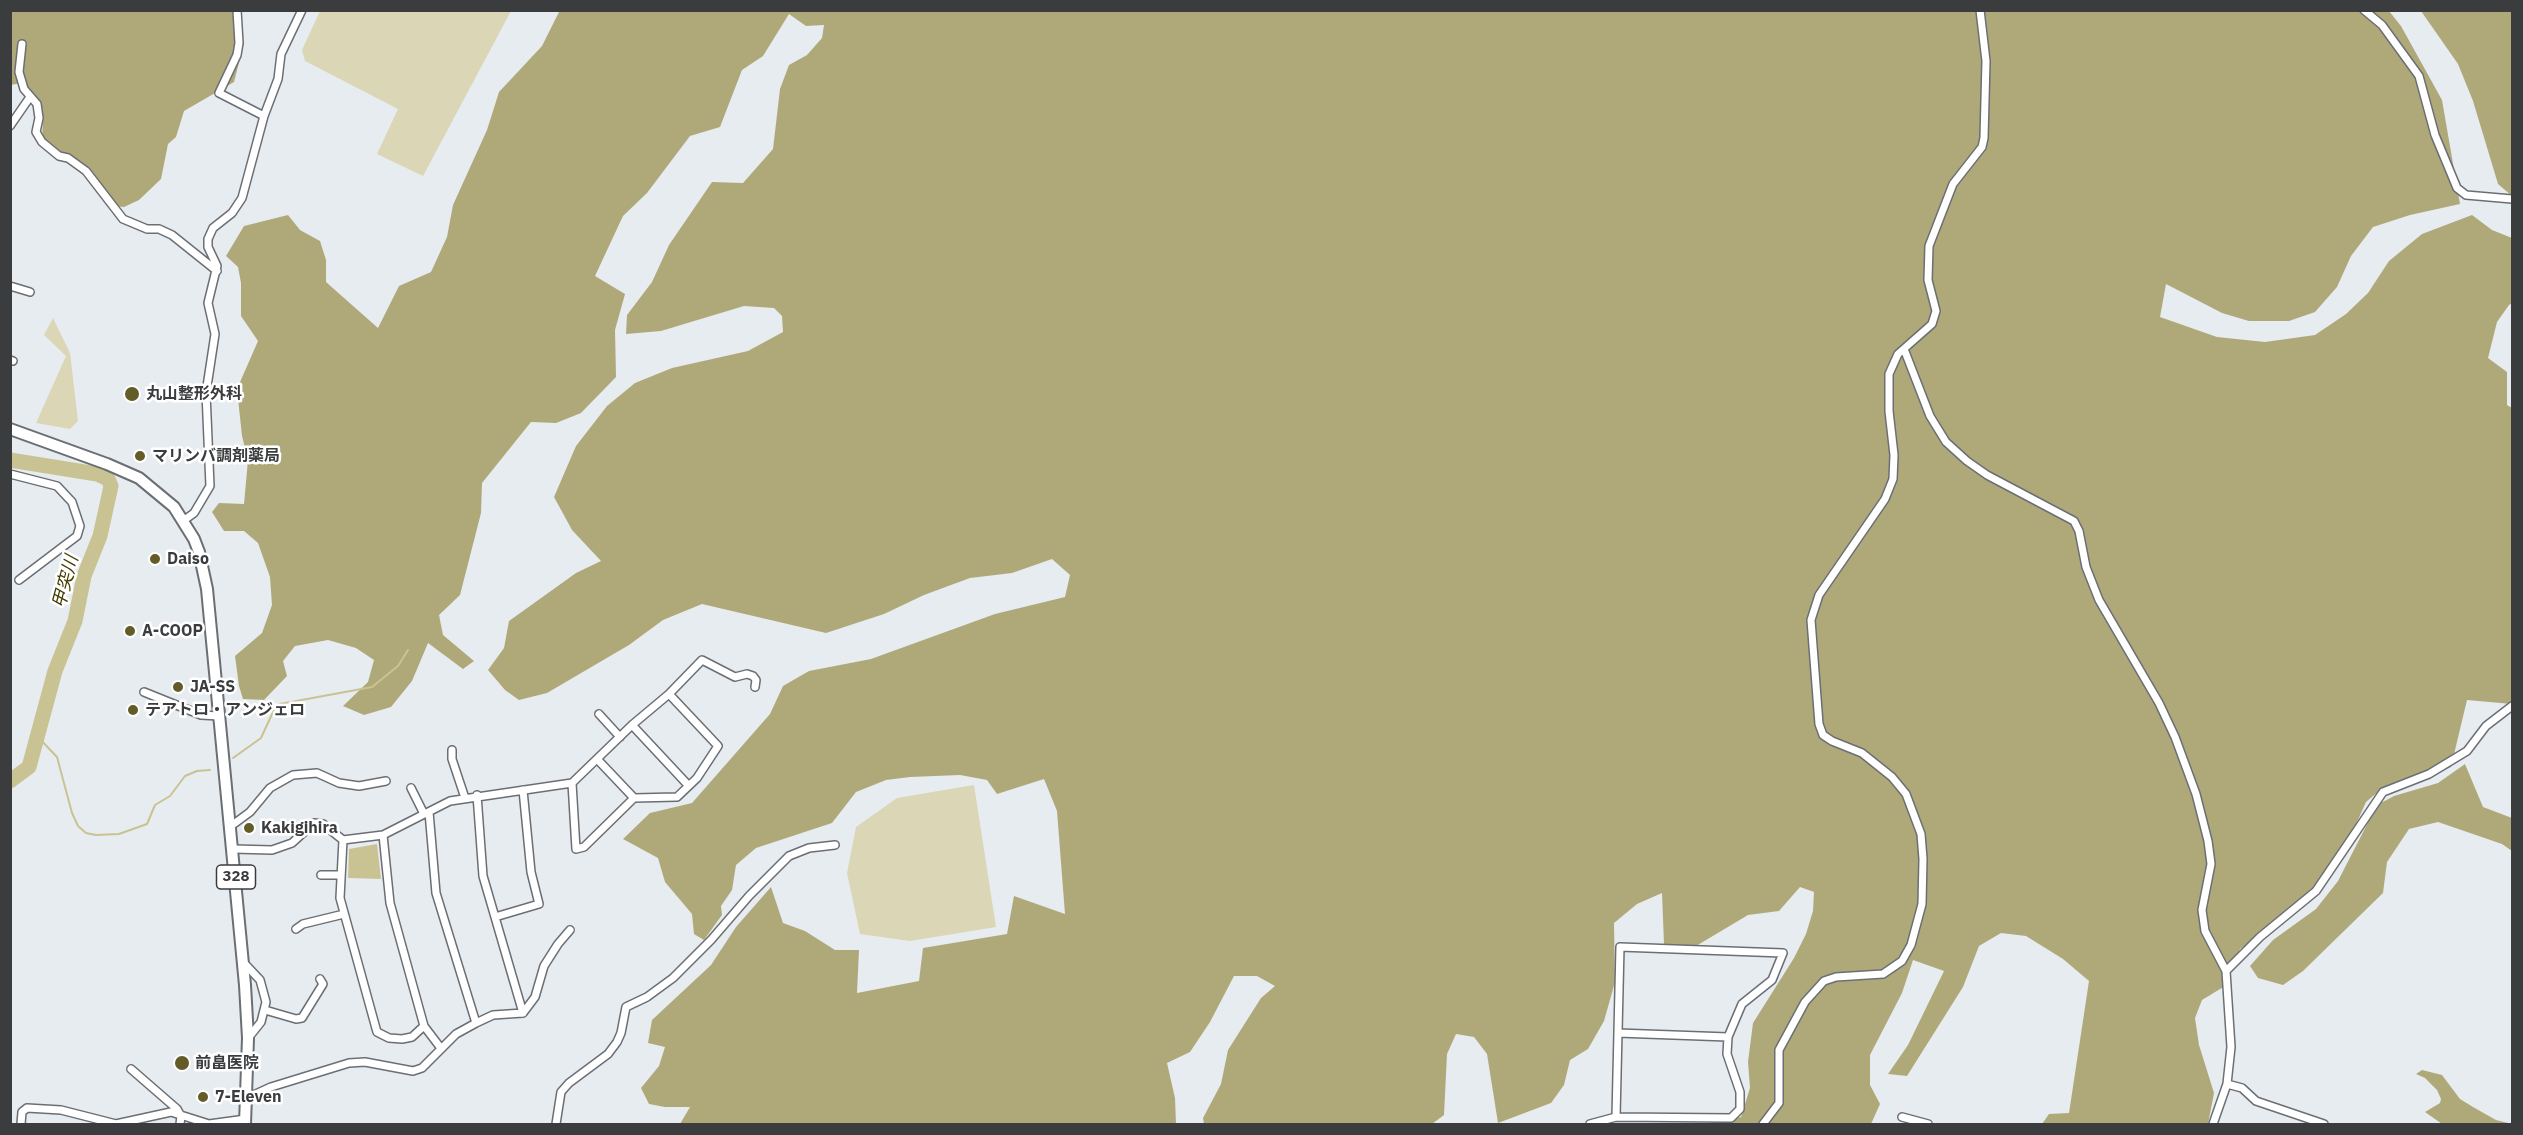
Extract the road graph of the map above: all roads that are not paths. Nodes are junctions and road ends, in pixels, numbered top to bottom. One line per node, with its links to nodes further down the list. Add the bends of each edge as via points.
1 (237, 10): 7 (street, via 240,43 219,93)
2 (302, 10): 7 (street, via 281,54 278,79)
3 (1980, 10): 13 (street, via 1986,61 1982,147 1953,184 1929,246 1928,280 1936,311 1932,324)
4 (2364, 10): 9 (street, via 2382,26 2419,76 2435,135 2457,188 2466,195)
5 (22, 44): 6 (street, via 19,72)
6 (30, 97): 8 (street); 10 (street, via 37,104 36,132 42,142 86,171 123,219 172,235)
7 (264, 116): 10 (street, via 242,198 213,228 208,239)
8 (10, 126)
9 (2512, 199)
10 (217, 271): 16 (street, via 208,293 215,333 206,393 210,486 194,513)
11 (10, 286): 12 (street)
12 (30, 292)
13 (1904, 349): 49 (street, via 1929,416 1946,442 1987,475 2074,521 2099,600 2159,704 2196,794 2211,864 2202,910 2205,932); 70 (street, via 1893,362 1890,374 1893,479 1885,499 1819,595 1811,620 1823,735 1862,753 1893,777 1906,794 1921,834 1922,904 1911,945 1902,961 1883,974 1824,981 1804,1002 1779,1050 1779,1103)
14 (10, 429): 16 (highway, 328, via 139,478 164,496)
15 (10, 474): 17 (street, via 57,486 72,502 80,526 77,536)
16 (183, 521): 23 (highway, 328, via 194,539 205,574)
17 (19, 580)
18 (755, 687): 20 (street, via 753,676 735,677 702,660)
19 (144, 692): 23 (street, via 201,715)
20 (669, 694): 24 (street); 30 (street, via 718,746)
21 (2512, 706): 49 (street, via 2486,726 2467,751 2429,774 2383,792 2316,891)
22 (599, 714): 25 (street)
23 (219, 716): 37 (highway, 328)
24 (632, 725): 25 (street); 30 (street)
25 (620, 736): 27 (street)
26 (452, 750): 34 (street)
27 (597, 759): 29 (street); 35 (street)
28 (386, 781): 37 (street, via 359,786 339,783 317,773 293,775 270,788 250,812)
29 (572, 783): 32 (street); 35 (street, via 576,849 584,847)
30 (688, 785): 35 (street, via 677,797)
31 (411, 788): 36 (street)
32 (523, 790): 33 (street); 45 (street, via 531,872 539,904)
33 (477, 795): 34 (street); 45 (street, via 483,876)
34 (465, 798): 36 (street)
35 (634, 798)
36 (427, 813): 38 (street); 53 (street, via 436,893)
37 (231, 826): 41 (highway, 328)
38 (383, 835): 39 (street); 54 (street, via 390,903)
39 (343, 840): 41 (street, via 323,824 314,823 292,843 273,850); 43 (street)
40 (835, 845): 68 (street, via 809,848 789,856 673,978 626,1007 621,1033 612,1048 561,1092)
41 (233, 849): 48 (highway, 328)
42 (321, 875): 43 (street)
43 (341, 876): 44 (street)
44 (344, 914): 46 (street); 54 (street, via 377,1032 402,1039 412,1037)
45 (495, 917): 52 (street)
46 (296, 928)
47 (570, 930): 52 (street, via 544,966 534,997)
48 (243, 962): 51 (street, via 260,980); 57 (highway, 328)
49 (2226, 971): 60 (street, via 2231,1047)
50 (320, 979): 51 (street, via 323,984 302,1018)
51 (265, 1010): 57 (street)
52 (523, 1013): 53 (street, via 493,1015)
53 (476, 1023): 58 (street)
54 (424, 1026): 58 (street)
55 (1618, 1033): 56 (street); 56 (street, via 1620,947 1783,953 1773,980 1742,1004); 63 (street)
56 (1728, 1037): 63 (street, via 1727,1054 1740,1092 1740,1109 1731,1118)
57 (248, 1038): 61 (highway, 328)
58 (440, 1047): 61 (street, via 422,1068 413,1071 349,1063 315,1071)
59 (131, 1069): 62 (street, via 164,1095)
60 (2227, 1084): 72 (street); 73 (street, via 2242,1088 2256,1101)
61 (247, 1098): 65 (highway, 328)
62 (181, 1116): 65 (street, via 209,1124); 66 (street, via 171,1112 116,1124 61,1110 27,1108 22,1112); 67 (street)
63 (1616, 1117): 69 (street)
64 (1902, 1117): 71 (street)
65 (246, 1122)
66 (21, 1125)
67 (180, 1125)
68 (556, 1125)
69 (1590, 1125)
70 (1763, 1125)
71 (1928, 1125)
72 (2213, 1125)
73 (2324, 1125)

